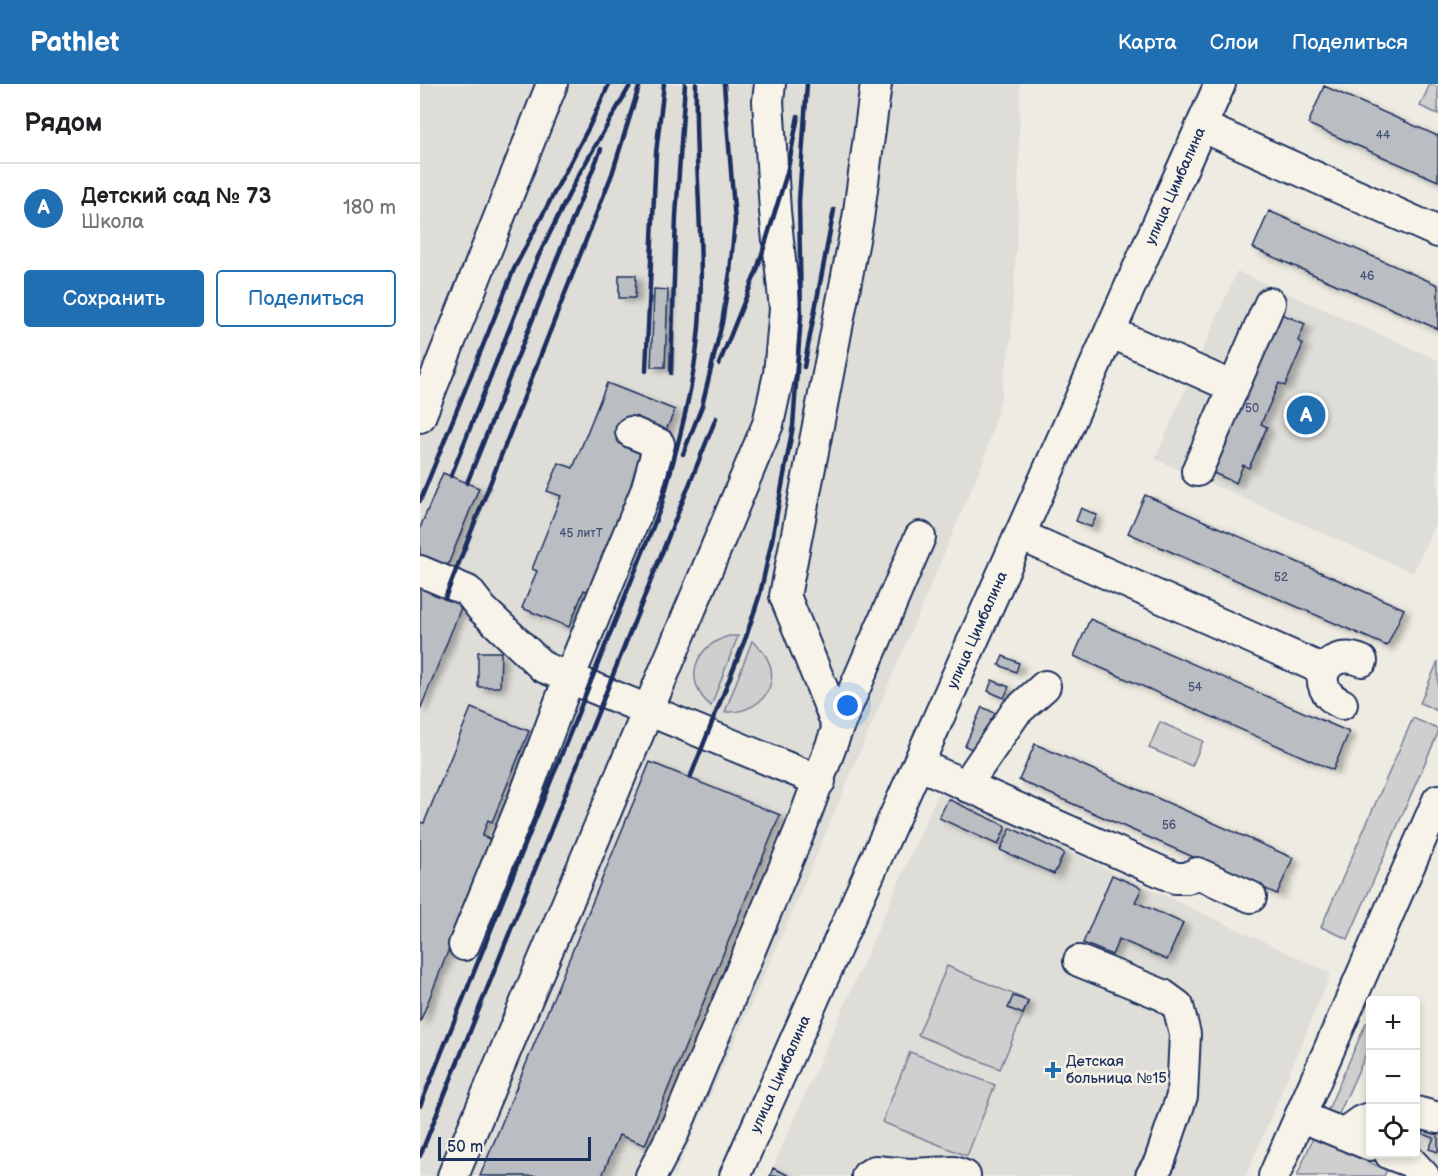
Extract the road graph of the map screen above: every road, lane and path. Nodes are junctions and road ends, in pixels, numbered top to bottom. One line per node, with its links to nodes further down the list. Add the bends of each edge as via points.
1 (552, 84): 10 (street)
2 (770, 84): 21 (street, via 768,101 785,309 779,374 768,424)
3 (876, 84): 22 (street, via 858,219 785,596)
4 (1220, 84): 5 (street, улица Цимбалина)
5 (1201, 126): 6 (street, via 1254,139); 8 (street, улица Цимбалина)
6 (1438, 232)
7 (1270, 303): 9 (street)
8 (1110, 332): 9 (street); 13 (street, улица Цимбалина)
9 (1233, 387): 12 (street)
10 (420, 417)
11 (631, 432): 18 (street, via 659,444 646,490)
12 (1197, 471)
13 (1020, 535): 17 (street); 23 (street, улица Цимбалина)
14 (920, 537): 22 (street)
15 (420, 571): 18 (street, via 468,591 543,667)
16 (1362, 661): 17 (street, via 1341,657)
17 (1324, 670): 20 (street, via 1325,692)
18 (568, 678): 21 (street); 28 (street)
19 (1045, 686): 25 (street, via 1016,712)
20 (1342, 704)
21 (648, 711): 24 (street); 37 (street)
22 (838, 728): 24 (street)
23 (918, 764): 25 (street); 39 (street, улица Цимбалина)
24 (820, 781): 38 (street, via 674,1132)
25 (968, 787): 27 (street, via 1174,878 1197,873)
26 (1438, 800): 31 (street)
27 (1251, 897)
28 (464, 945)
29 (1079, 961): 42 (street, via 1163,994 1178,1006 1185,1034 1182,1096)
30 (1420, 1113): 32 (street)
31 (1300, 1116): 34 (street); 43 (street)
32 (1438, 1118)
33 (1366, 1120): 34 (street)
34 (1343, 1134): 35 (street)
35 (1366, 1143)
36 (1400, 1158): 44 (street, via 1411,1162)
37 (453, 1176)
38 (651, 1176)
39 (735, 1176)
40 (867, 1176): 41 (street, via 875,1171 954,1172)
41 (965, 1176)
42 (1151, 1176)
43 (1274, 1176)
44 (1424, 1176)

